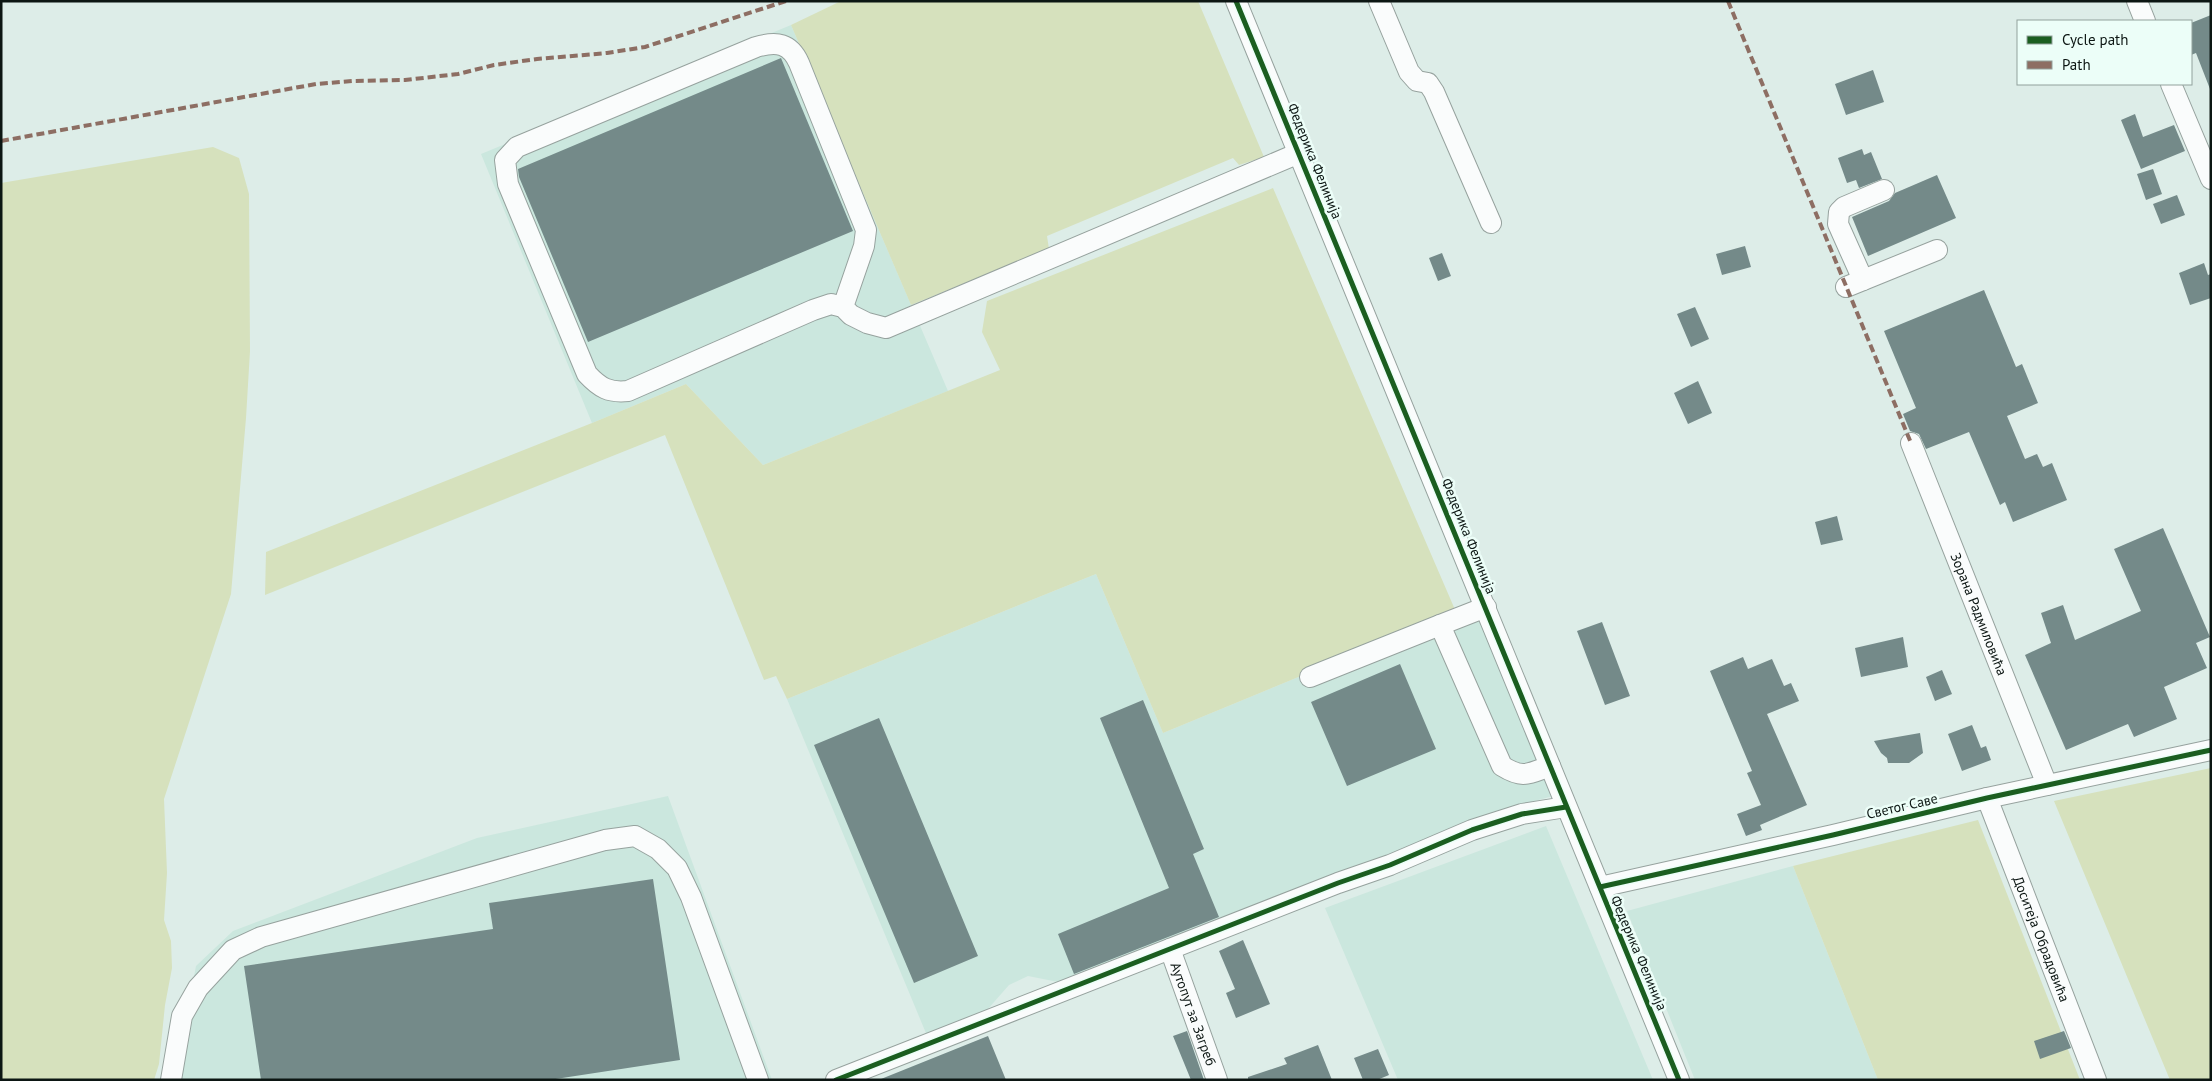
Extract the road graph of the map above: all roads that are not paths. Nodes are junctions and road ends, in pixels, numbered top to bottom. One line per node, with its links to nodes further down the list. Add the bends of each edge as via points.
1 (1236, 1): 6 (street, Федерика Фелинија)
2 (1379, 1): 9 (street, via 1409,72 1417,81 1428,83 1434,92)
3 (2137, 1): 4 (street)
4 (2145, 20)
5 (2171, 85): 7 (street)
6 (1299, 153): 11 (street, via 886,328 867,323); 13 (street, Федерика Фелинија)
7 (2211, 179)
8 (1884, 190): 10 (street, via 1839,212 1838,224 1854,284)
9 (1491, 222)
10 (1937, 250)
11 (843, 307): 11 (street, via 831,304 812,310 628,391 614,393 598,386 587,374 508,184 505,160 517,147 756,47 786,46 794,52 866,230 864,246)
12 (1911, 443): 18 (street, Зорана Радмиловића)
13 (1486, 607): 14 (street); 17 (street, Федерика Фелинија)
14 (1440, 625): 15 (street); 17 (street, via 1502,766 1515,774 1526,775)
15 (1310, 677)
16 (2211, 750): 18 (street, Светог Саве)
17 (1550, 766): 20 (street, Федерика Фелинија)
18 (2047, 785): 19 (street, Светог Саве)
19 (1987, 798): 21 (street, Светог Саве); 28 (street, Доситеја Обрадовића)
20 (1566, 807): 21 (street, Федерика Фелинија); 22 (street, via 1522,814 1472,830 1390,865)
21 (1600, 887): 27 (street, Федерика Фелинија)
22 (1170, 949): 25 (street); 26 (street, Аутопут за Загреб)
23 (171, 1080): 24 (street, via 182,1016 198,988 233,950 260,938 605,840 635,836 658,849 677,868)
24 (758, 1080)
25 (836, 1080)
26 (1217, 1080)
27 (1679, 1080)
28 (2096, 1080)

